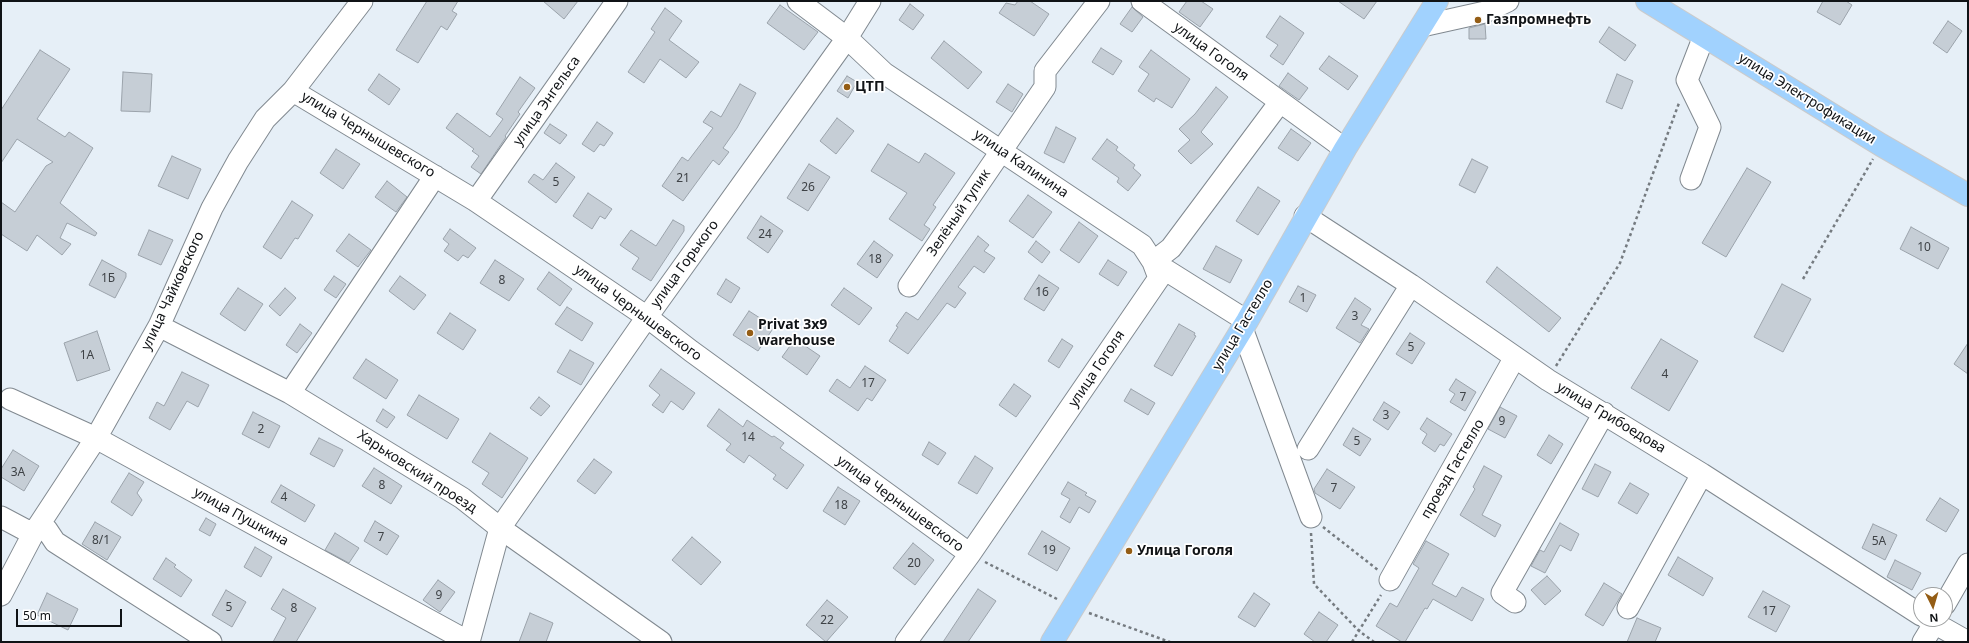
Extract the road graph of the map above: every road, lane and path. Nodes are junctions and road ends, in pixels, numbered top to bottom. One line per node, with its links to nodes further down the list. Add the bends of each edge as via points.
1 (362, 1): 13 (street, улица Чайковского)
2 (617, 1): 21 (street, улица Энгельса)
3 (798, 1): 11 (street, улица Калинина)
4 (870, 1): 11 (street, улица Горького)
5 (1099, 1): 17 (street, Зелёный тупик, via 1045,71 1045,87)
6 (1142, 1): 14 (street, улица Гоголя)
7 (1508, 1): 9 (street, via 1485,12)
8 (1647, 1): 10 (main road, улица Электрофикации)
9 (1431, 9): 16 (main road, улица Гастелло)
10 (1704, 36): 12 (street); 15 (main road, улица Электрофикации)
11 (847, 38): 17 (street, улица Калинина, via 884,73); 27 (street, улица Горького)
12 (1687, 80): 19 (street, via 1710,127); 31 (path, via 1620,263)
13 (293, 91): 18 (street, улица Чернышевского); 29 (street, улица Чайковского, via 265,120 238,161 212,208)
14 (1280, 102): 16 (street, улица Гоголя); 23 (street, via 1171,248)
15 (1881, 145): 20 (main road, улица Электрофикации); 24 (path)
16 (1345, 148): 22 (main road, улица Гастелло)
17 (1000, 152): 23 (street, улица Калинина, via 1142,245); 26 (street, Зелёный тупик)
18 (435, 176): 21 (street, улица Чернышевского); 32 (street)
19 (1691, 179)
20 (1968, 195)
21 (476, 201): 27 (street, улица Чернышевского)
22 (1305, 216): 25 (street, улица Грибоедова); 28 (main road, улица Гастелло)
23 (1152, 262): 28 (street, улица Калинина); 42 (street, улица Гоголя, via 1159,278)
24 (1803, 279)
25 (1411, 285): 30 (street, улица Грибоедова); 36 (street)
26 (909, 286)
27 (647, 317): 40 (street, улица Горького); 42 (street, улица Чернышевского)
28 (1244, 325): 39 (street); 48 (main road, улица Гастелло)
29 (159, 326): 32 (street, Харьковский проезд); 35 (street, улица Чайковского)
30 (1515, 357): 31 (street, улица Грибоедова); 44 (street, проезд Гастелло)
31 (1548, 380): 34 (street, улица Грибоедова)
32 (290, 393): 40 (street, Харьковский проезд, via 462,498)
33 (10, 399): 35 (street, улица Пушкина)
34 (1604, 413): 37 (street, улица Грибоедова); 47 (street, via 1502,593)
35 (96, 438): 41 (street, улица Чайковского); 55 (street, улица Пушкина)
36 (1308, 449)
37 (1702, 474): 49 (street); 50 (street, улица Грибоедова)
38 (1, 517): 41 (street)
39 (1310, 517): 44 (path); 53 (path, via 1314,584)
40 (500, 528): 55 (street, улица Горького); 56 (street, Харьковский проезд)
41 (37, 529): 46 (street, улица Чайковского); 54 (street, via 47,530 55,542)
42 (970, 554): 48 (path); 57 (street, улица Гоголя)
43 (1968, 564): 45 (street)
44 (1390, 580): 53 (path)
45 (1953, 590)
46 (1, 595)
47 (1516, 602)
48 (1072, 607): 58 (main road, улица Гастелло); 59 (path)
49 (1628, 608)
50 (1913, 608)
51 (1928, 627): 62 (street)
52 (1943, 627): 63 (street, улица Грибоедова)
53 (1359, 631): 60 (path); 61 (path)
54 (210, 642)
55 (469, 642)
56 (661, 642)
57 (906, 642)
58 (1052, 642)
59 (1170, 642)
60 (1352, 642)
61 (1374, 642)
62 (1924, 642)
63 (1968, 642)

